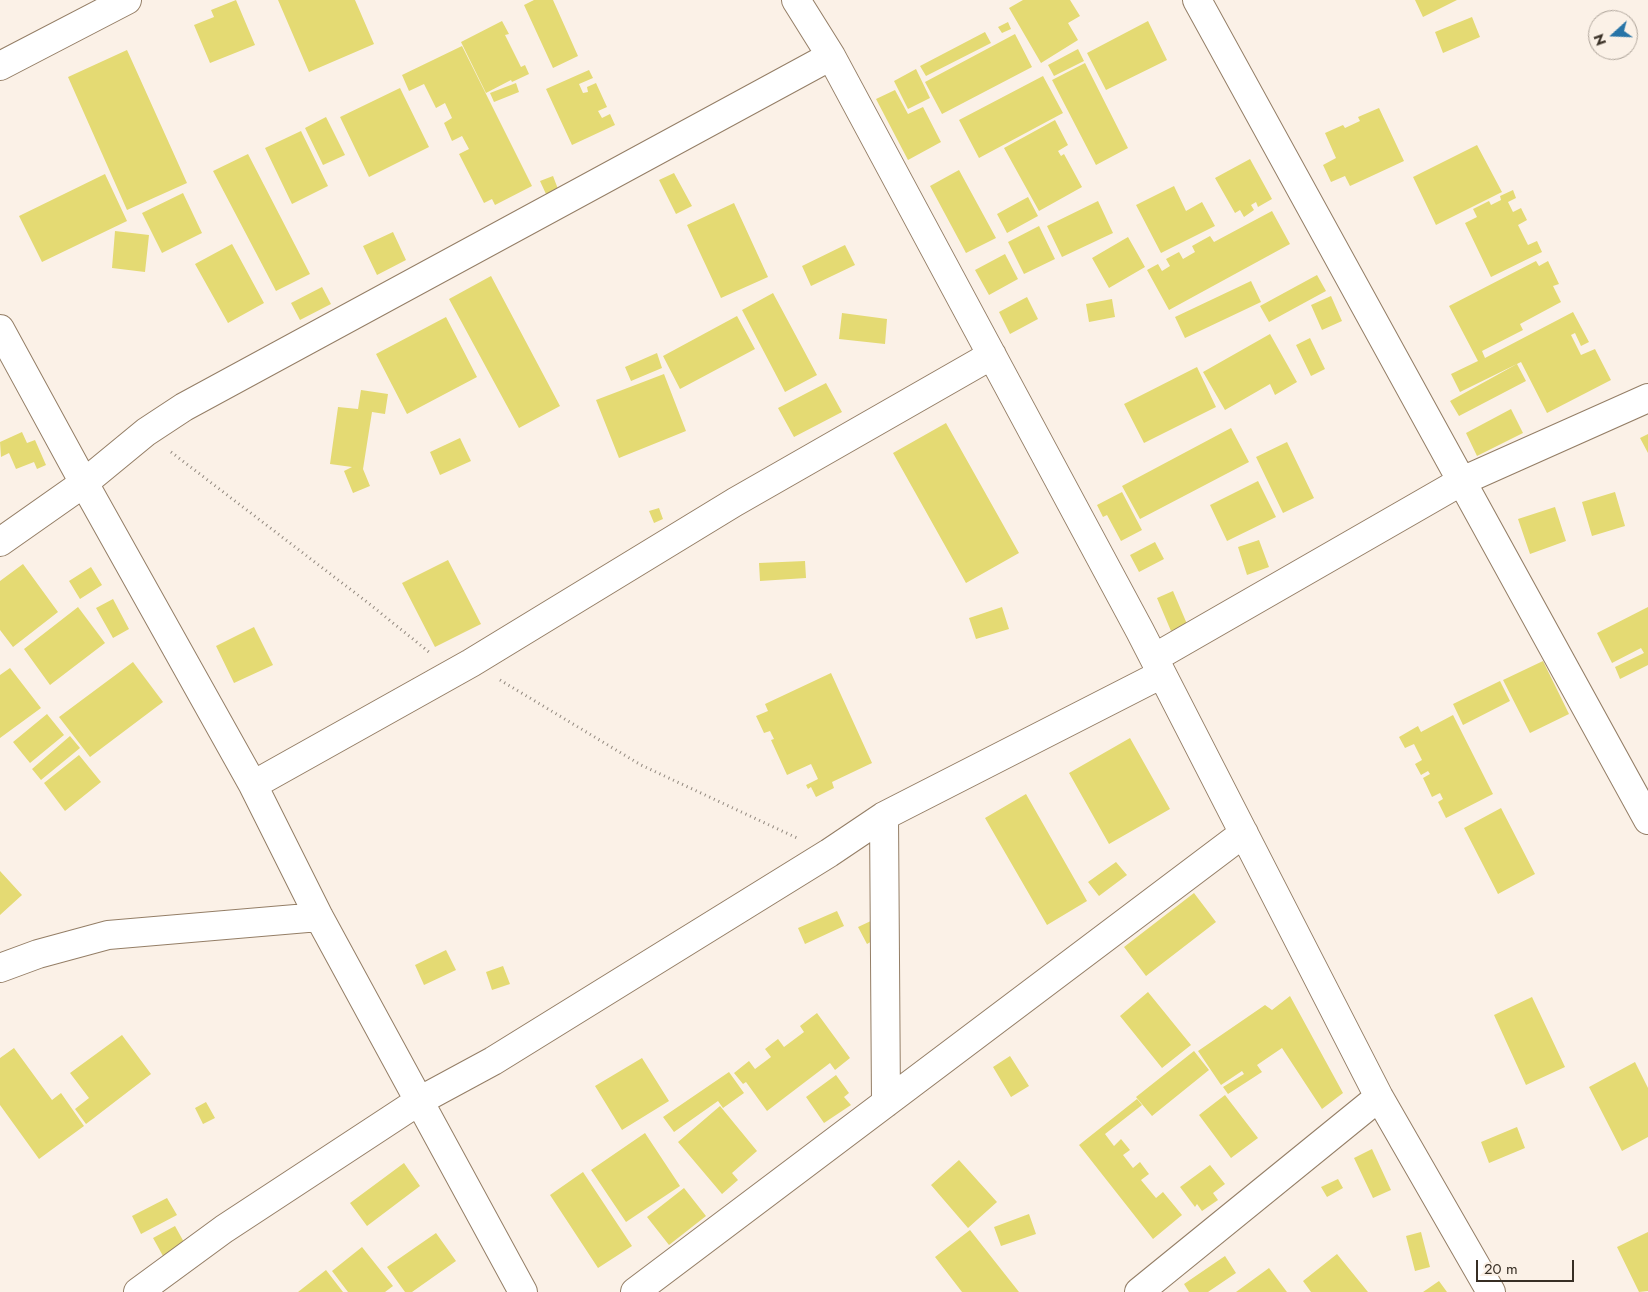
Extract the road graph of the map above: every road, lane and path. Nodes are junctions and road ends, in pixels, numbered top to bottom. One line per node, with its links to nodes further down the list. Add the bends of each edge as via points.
1 (127, 0): 5 (street)
2 (796, 0): 4 (street)
3 (1197, 0): 9 (street)
4 (831, 56): 7 (street); 10 (street, via 184,406 146,432)
5 (0, 66)
6 (0, 329): 10 (street)
7 (992, 354): 12 (street); 13 (street, via 735,502 471,663)
8 (1648, 398): 9 (street)
9 (1462, 482): 12 (street); 15 (street)
10 (84, 483): 11 (street); 13 (street)
11 (0, 542)
12 (1158, 666): 14 (street); 16 (street)
13 (253, 785): 17 (street)
14 (884, 816): 20 (street, via 493,1061); 21 (street)
15 (1648, 820)
16 (1244, 833): 19 (street); 21 (street)
17 (319, 917): 18 (street, via 108,935); 20 (street)
18 (0, 968)
19 (1379, 1097): 25 (street); 26 (street)
20 (418, 1100): 22 (street, via 224,1229); 23 (street)
21 (886, 1103): 24 (street)
22 (138, 1292)
23 (523, 1292)
24 (635, 1292)
25 (1139, 1292)
26 (1491, 1292)

